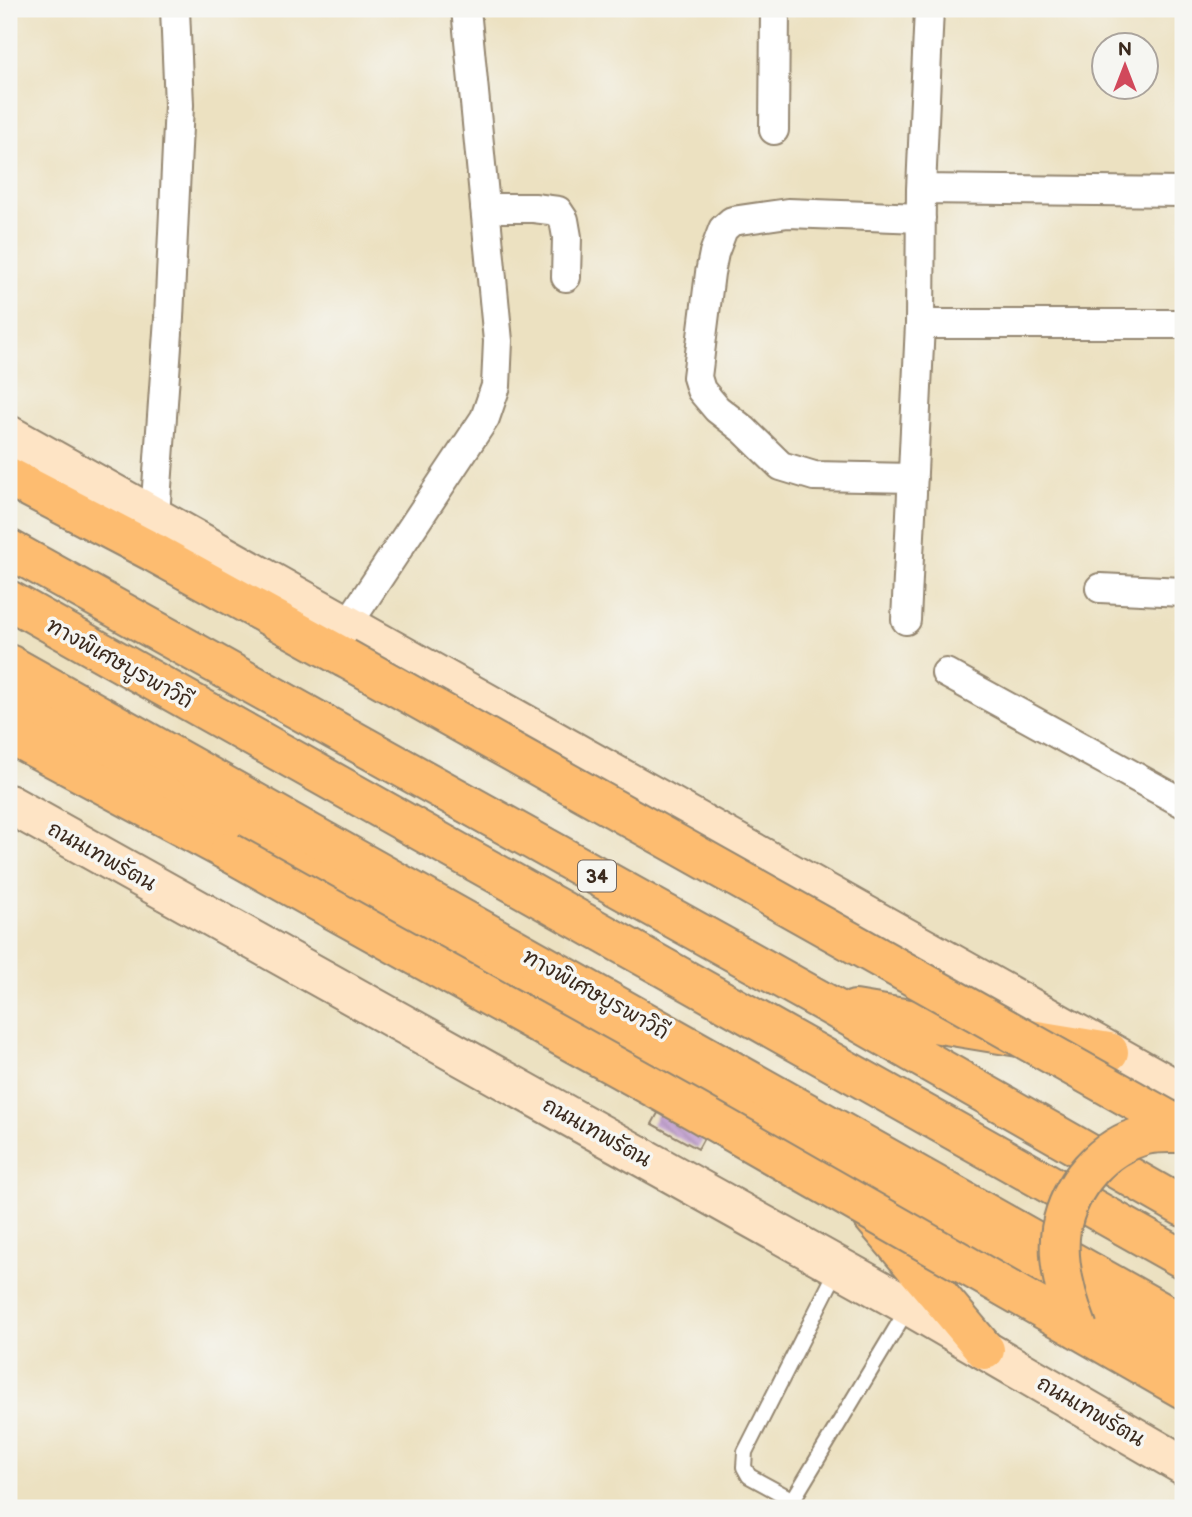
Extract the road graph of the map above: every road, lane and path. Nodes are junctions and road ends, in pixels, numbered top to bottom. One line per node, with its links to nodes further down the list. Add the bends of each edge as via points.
1 (175, 9): 16 (street, via 178,118)
2 (466, 9): 8 (street)
3 (775, 9): 5 (street)
4 (929, 9): 6 (street)
5 (774, 130)
6 (921, 189): 7 (street); 9 (street)
7 (1183, 192)
8 (485, 208): 10 (street, via 558,211 566,229); 22 (street, via 498,341 496,386 485,418)
9 (921, 218): 11 (street); 15 (street, via 788,213 732,221 723,229 714,253 697,377 717,409 781,466 814,476)
10 (566, 277)
11 (920, 324): 12 (street); 15 (street)
12 (1183, 324)
13 (9, 435): 16 (main road)
14 (9, 477): 32 (highway, bridge, via 333,651)
15 (913, 478): 21 (street)
16 (155, 515): 22 (main road)
17 (9, 549): 29 (highway, 34)
18 (1100, 588): 19 (street)
19 (1183, 592)
20 (9, 600): 36 (highway, ทางพิเศษบูรพาวิถี)
21 (906, 620)
22 (348, 624): 30 (main road)
23 (9, 664): 39 (highway, ทางพิเศษบูรพาวิถี)
24 (946, 673): 27 (street)
25 (9, 699): 33 (highway)
26 (9, 734): 40 (highway, bridge, via 682,1104)
27 (1183, 803)
28 (9, 804): 37 (main road, ถนนเทพรัตน)
29 (829, 1005): 30 (highway); 35 (highway, 34)
30 (1109, 1052): 31 (main road)
31 (1183, 1093)
32 (1183, 1128)
33 (800, 1131): 41 (highway); 42 (highway)
34 (1183, 1133): 40 (highway, bridge, via 1147,1135 1113,1149 1077,1186 1065,1210 1060,1252)
35 (1183, 1207)
36 (1183, 1259)
37 (839, 1267): 38 (main road, ถนนเทพรัตน); 45 (lane, via 745,1452 749,1476)
38 (909, 1306): 42 (main road, ถนนเทพรัตน); 45 (lane)
39 (1183, 1324)
40 (1078, 1329): 43 (highway)
41 (1183, 1347)
42 (985, 1350): 44 (main road, ถนนเทพรัตน)
43 (1183, 1389)
44 (1183, 1465)
45 (791, 1504)

